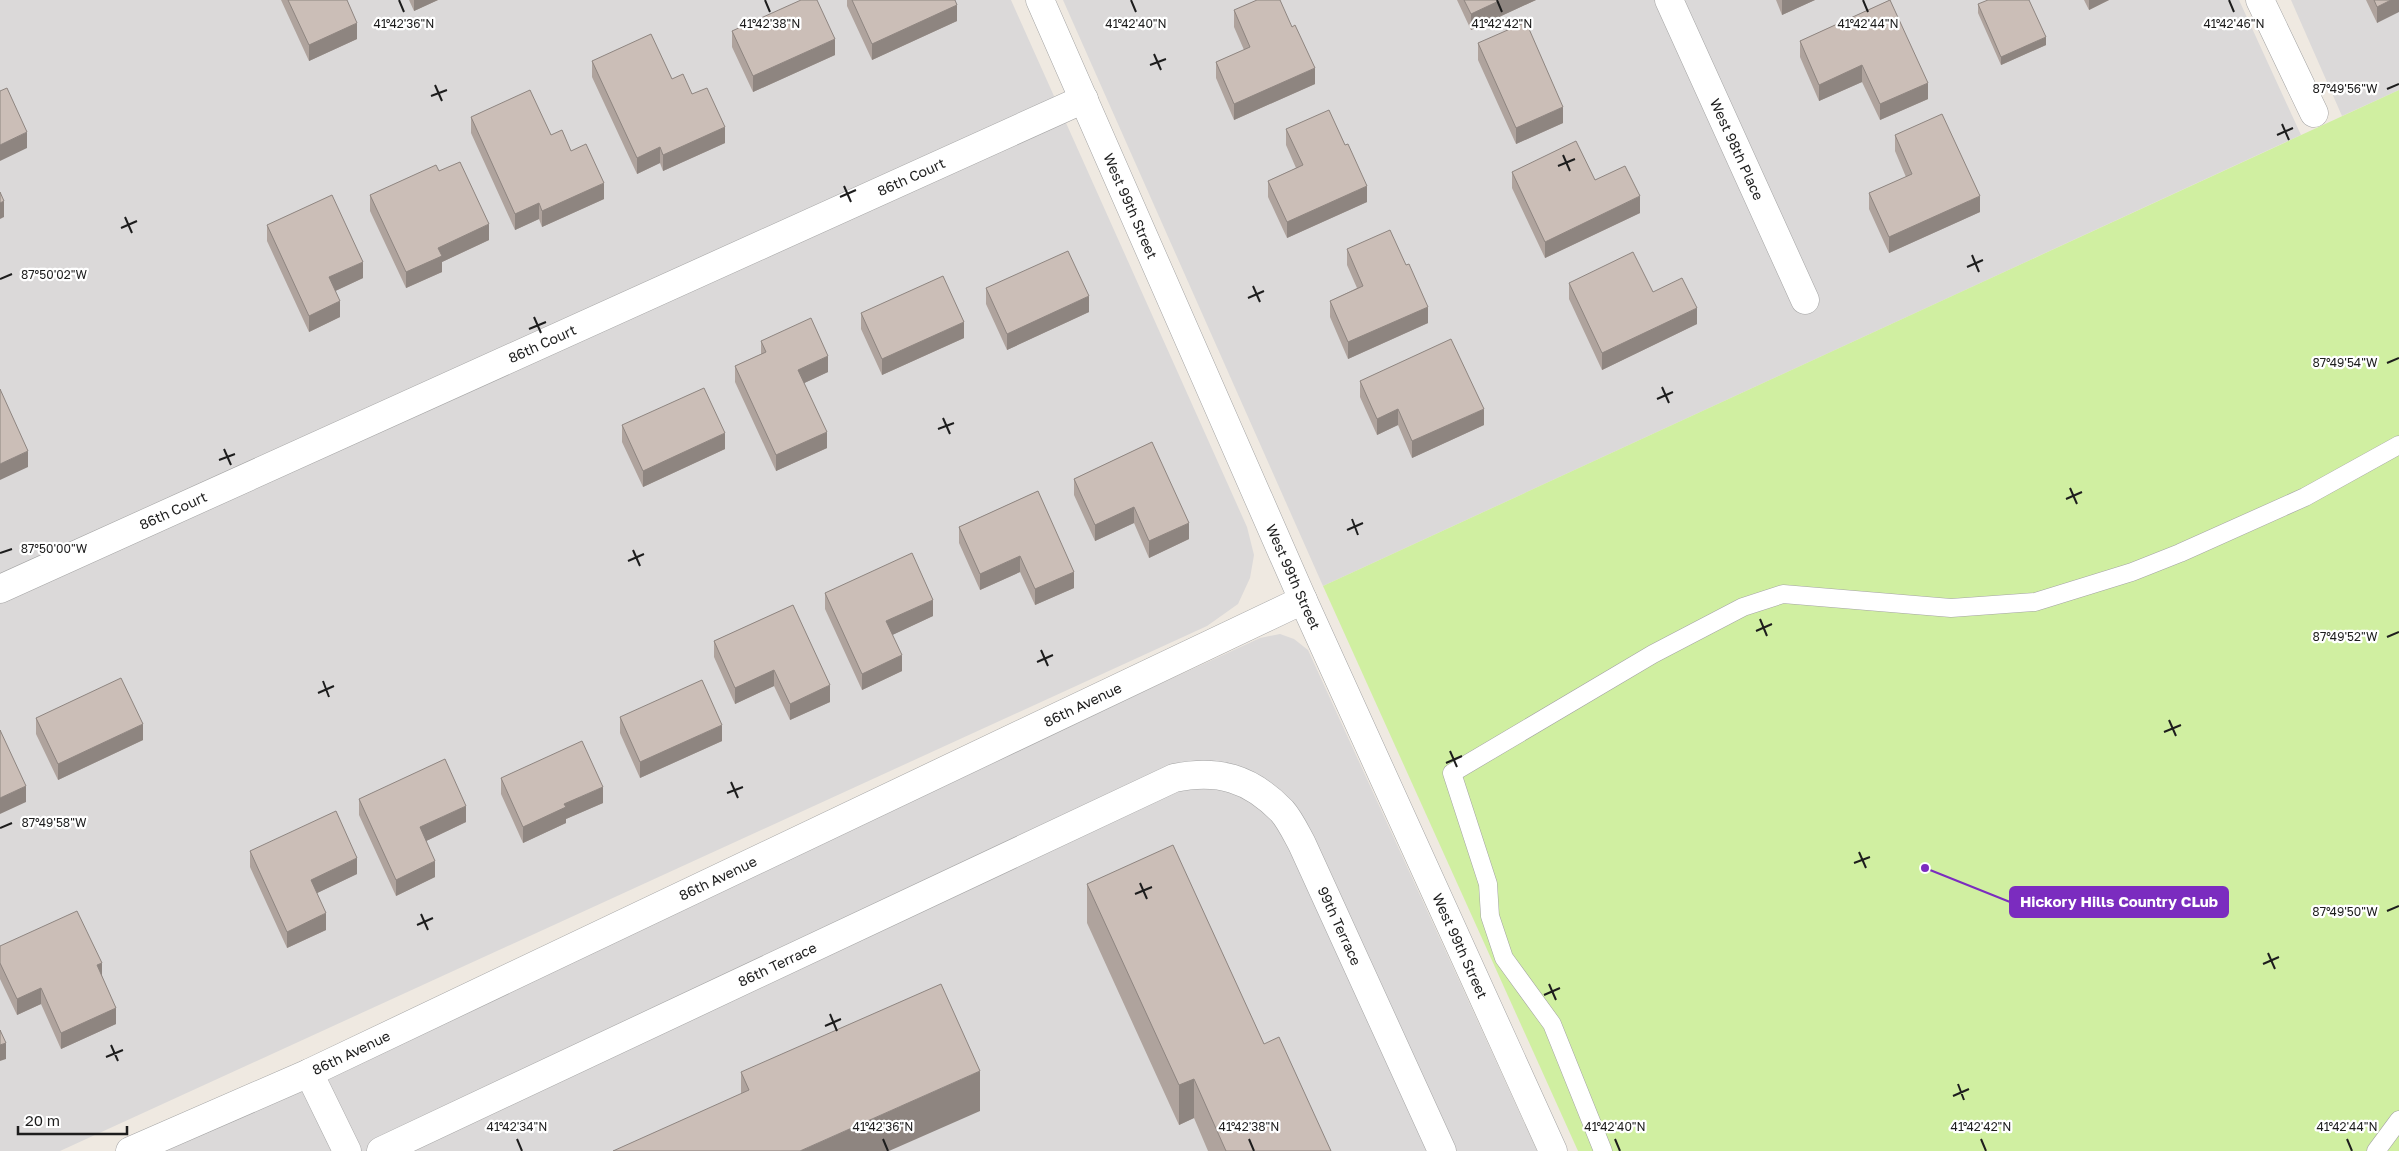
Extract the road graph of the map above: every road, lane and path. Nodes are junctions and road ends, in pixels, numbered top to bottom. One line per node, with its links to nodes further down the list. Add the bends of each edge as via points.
1 (1040, 0): 4 (street, West 99th Street)
2 (1669, 0): 6 (street, West 98th Place)
3 (2260, 0): 5 (street)
4 (1084, 99): 8 (street, 86th Court); 9 (street, West 99th Street)
5 (2314, 113)
6 (1805, 300)
7 (2399, 445): 18 (lane, via 2305,497 2180,553 2132,572 2035,602 1951,608 1783,594 1743,607 1653,654 1452,773 1488,884 1490,916 1504,958 1552,1024)
8 (0, 589)
9 (1303, 600): 11 (street, 86th Avenue); 17 (street, West 99th Street)
10 (1174, 778): 15 (street, 86th Terrace); 16 (street, 99th Terrace, via 1199,773 1233,777 1259,792 1283,812 1302,844)
11 (309, 1073): 13 (street, 86th Avenue); 14 (street)
12 (2399, 1120): 19 (lane)
13 (130, 1151)
14 (347, 1151)
15 (381, 1151)
16 (1442, 1151)
17 (1552, 1151)
18 (1603, 1151)
19 (2376, 1151)

